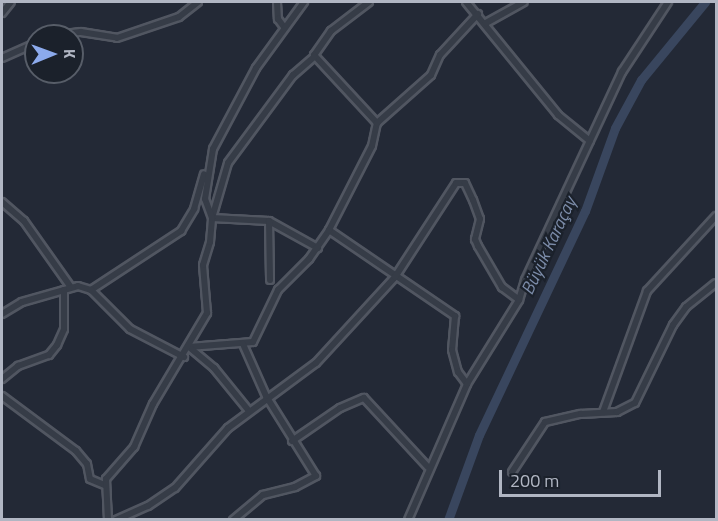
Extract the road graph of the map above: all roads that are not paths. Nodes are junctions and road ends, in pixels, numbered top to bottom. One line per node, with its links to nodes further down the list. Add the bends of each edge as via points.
1 (11, 2): 9 (street)
2 (198, 2): 13 (street, via 179,17 117,38)
3 (277, 2): 12 (street, via 278,19)
4 (304, 2): 12 (street)
5 (369, 2): 15 (street, via 331,31)
6 (466, 2): 10 (street)
7 (524, 2): 11 (street)
8 (668, 2): 18 (street, via 622,72)
9 (2, 13)
10 (478, 14): 11 (street); 17 (street, via 440,55 431,75)
11 (486, 23): 18 (street, via 558,115)
12 (284, 27): 19 (street, via 256,68)
13 (84, 32)
14 (24, 48): 16 (street)
15 (314, 57): 17 (street); 22 (street, via 293,75 228,164)
16 (2, 58)
17 (377, 123): 24 (street, via 372,146)
18 (591, 141): 31 (street)
19 (207, 168): 22 (street, via 205,199); 30 (street, via 194,209 181,231)
20 (2, 202): 29 (street, via 24,221)
21 (717, 216): 41 (street, via 647,291)
22 (212, 218): 23 (street); 34 (street, via 210,242 202,265 207,313)
23 (269, 221): 25 (street); 27 (street)
24 (329, 230): 25 (street); 26 (street)
25 (318, 248): 33 (street, via 278,290 253,342)
26 (395, 277): 31 (street, via 441,208 448,189 461,181 480,219 475,239 478,246 502,287); 37 (street, via 455,316 452,350 458,372); 39 (street, via 316,363)
27 (270, 280)
28 (717, 284): 41 (street, via 686,307 634,403 617,412)
29 (67, 288): 30 (street); 32 (street, via 22,302); 36 (street, via 64,329 50,355 18,366)
30 (92, 290): 35 (street, via 130,329)
31 (519, 300): 37 (street)
32 (2, 314)
33 (243, 344): 34 (street); 39 (street)
34 (189, 347): 35 (street); 40 (street, via 214,368)
35 (184, 357): 45 (street, via 153,404 134,447)
36 (2, 379)
37 (467, 384): 43 (street)
38 (2, 396): 45 (street, via 76,451 87,464 90,479)
39 (266, 396): 40 (street); 42 (street)
40 (249, 411): 47 (street, via 228,428 175,488)
41 (603, 412): 44 (street, via 545,422)
42 (292, 441): 43 (street, via 340,408 364,398); 48 (street, via 315,476 295,487 263,495)
43 (428, 467): 49 (street)
44 (512, 472)
45 (104, 485): 46 (street)
46 (108, 519)
47 (118, 519)
48 (233, 519)
49 (408, 519)

